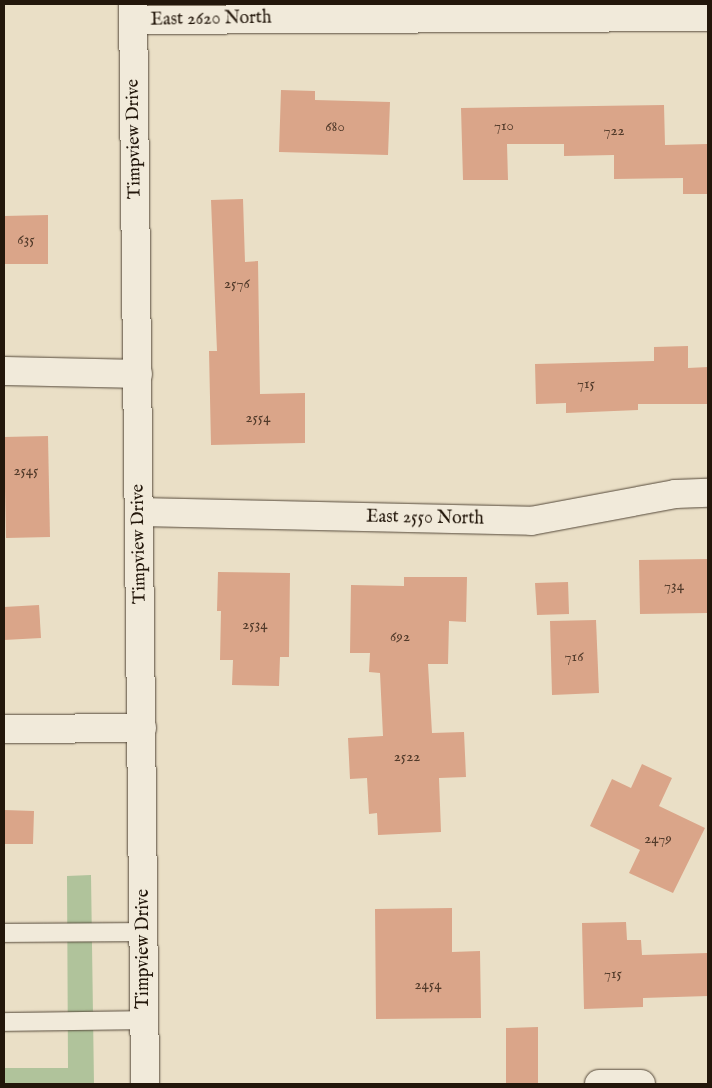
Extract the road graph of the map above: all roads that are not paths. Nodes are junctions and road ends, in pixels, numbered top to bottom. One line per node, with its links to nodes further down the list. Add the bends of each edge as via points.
1 (527, 10): 2 (street, East 2620 North); 3 (street, East 2620 North)
2 (133, 12): 5 (street, Timpview Drive)
3 (708, 17)
4 (4, 371): 5 (street)
5 (138, 374): 7 (street, Timpview Drive)
6 (708, 493): 7 (street, East 2550 North, via 675,494 531,521)
7 (140, 512): 9 (street, Timpview Drive)
8 (4, 728): 9 (street)
9 (142, 728): 10 (street, Timpview Drive)
10 (144, 932): 11 (lane); 12 (street, Timpview Drive)
11 (4, 933)
12 (144, 1020): 13 (lane); 14 (street, Timpview Drive)
13 (4, 1022)
14 (145, 1084)
15 (599, 1084): 16 (street)
16 (641, 1084)

